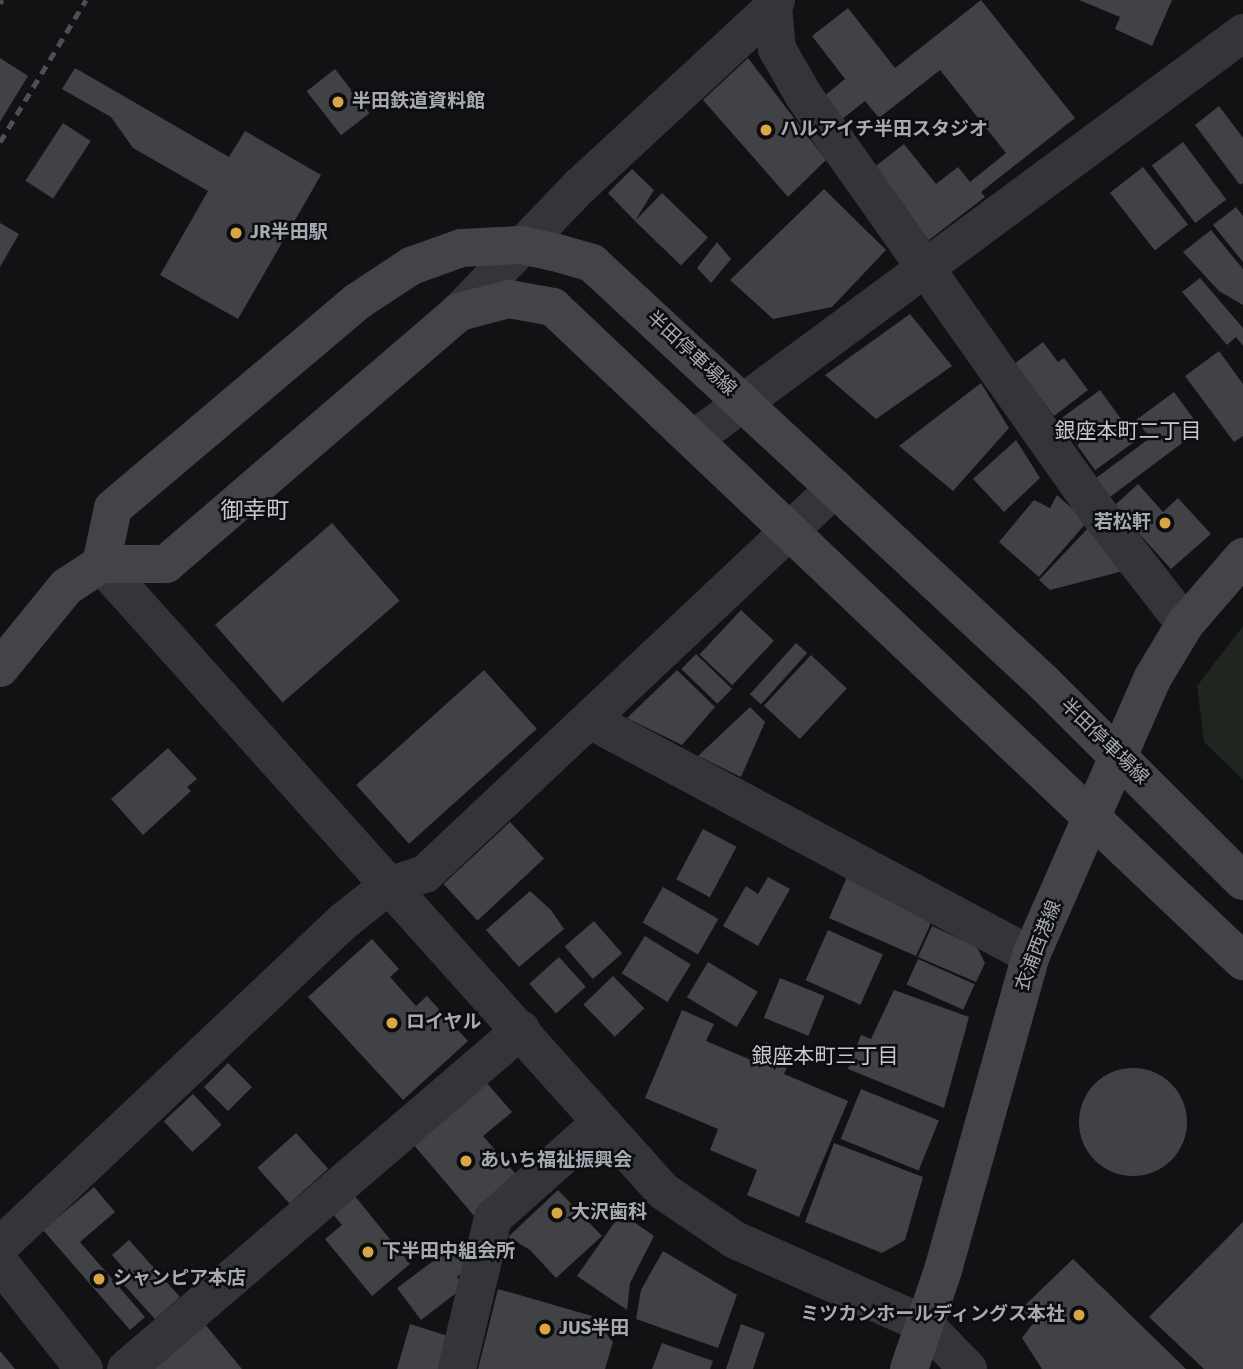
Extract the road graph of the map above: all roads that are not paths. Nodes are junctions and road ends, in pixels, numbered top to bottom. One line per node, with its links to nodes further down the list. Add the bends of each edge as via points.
1 (775, 3): 3 (street); 4 (street, via 776,49)
2 (1243, 33): 4 (street)
3 (521, 245): 5 (street); 6 (main road, 半田停車場線, via 592,263); 11 (main road, 半田停車場線, via 461,248 411,266 358,301 113,508)
4 (924, 270): 6 (street); 12 (street, via 939,284 1097,511)
5 (459, 312): 7 (main road, via 509,299 552,307); 11 (main road, via 166,564)
6 (742, 402): 7 (street); 8 (main road, 半田停車場線)
7 (694, 439): 9 (main road)
8 (835, 488): 9 (street); 15 (main road, 半田停車場線)
9 (790, 531): 14 (street); 16 (main road)
10 (1243, 557): 12 (main road, 衣浦西港線)
11 (101, 564): 13 (main road, via 66,587); 18 (street)
12 (1185, 624): 15 (main road, 衣浦西港線, via 1152,679)
13 (0, 668)
14 (590, 720): 18 (street, via 425,874); 19 (street)
15 (1119, 756): 16 (main road, 衣浦西港線); 17 (main road, 半田停車場線)
16 (1092, 816): 19 (main road, 衣浦西港線); 20 (main road)
17 (1243, 881)
18 (388, 886): 21 (street); 23 (street, via 345,920)
19 (1031, 955): 25 (main road, 衣浦西港線)
20 (1243, 961)
21 (521, 1030): 22 (street); 27 (street)
22 (601, 1122): 25 (street, via 663,1191 734,1240); 28 (street, via 493,1218)
23 (0, 1246)
24 (0, 1263): 26 (street)
25 (924, 1324): 29 (main road, 衣浦西港線); 30 (street)
26 (85, 1369)
27 (126, 1369)
28 (457, 1369)
29 (909, 1369)
30 (968, 1369)

